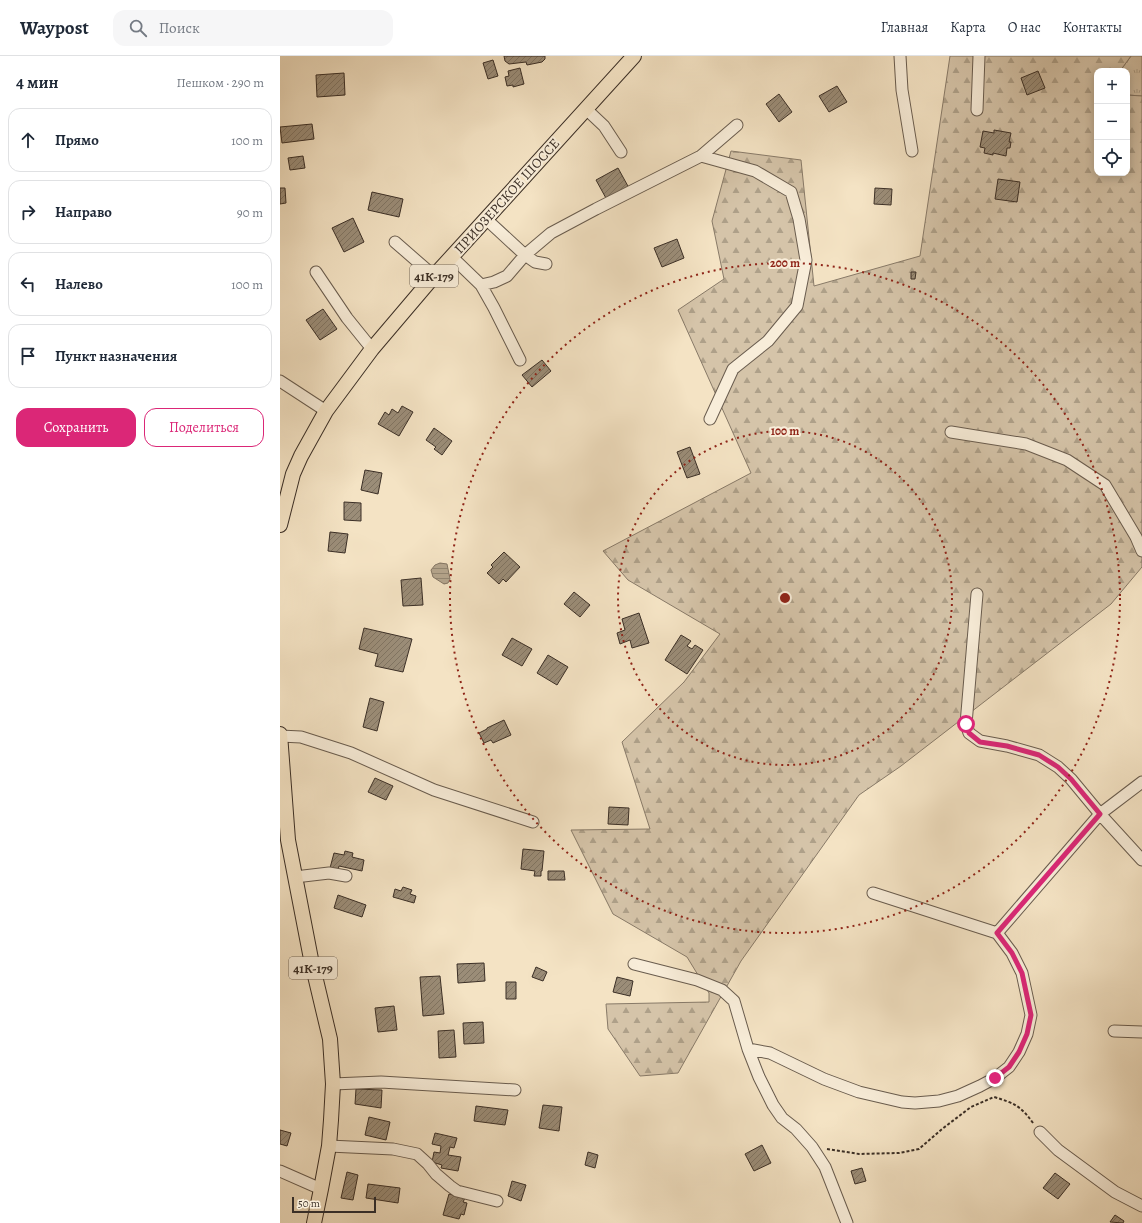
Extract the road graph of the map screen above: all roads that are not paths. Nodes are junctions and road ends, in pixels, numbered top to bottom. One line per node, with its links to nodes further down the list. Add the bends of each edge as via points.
1 (634, 56): 4 (main road, ПРИОЗЕРСКОЕ ШОССЕ / 41К-179)
2 (900, 56): 7 (street, via 902,90)
3 (979, 56): 5 (street)
4 (586, 109): 8 (street, via 604,126); 10 (main road, ПРИОЗЕРСКОЕ ШОССЕ / 41К-179)
5 (976, 110)
6 (737, 125): 9 (street)
7 (912, 151)
8 (621, 152)
9 (701, 156): 12 (street, via 552,233); 22 (street, via 755,171 791,192 806,260 797,306 768,341 733,369)
10 (486, 219): 12 (street); 13 (main road, ПРИОЗЕРСКОЕ ШОССЕ / 41К-179)
11 (395, 242): 16 (street)
12 (525, 255): 14 (street, via 534,262); 17 (street, via 507,276)
13 (452, 257): 16 (main road, ПРИОЗЕРСКОЕ ШОССЕ / 41К-179); 17 (street)
14 (546, 264)
15 (316, 272): 18 (street)
16 (434, 276): 18 (main road, ПРИОЗЕРСКОЕ ШОССЕ / 41К-179)
17 (481, 285): 19 (street)
18 (372, 349): 21 (main road, ПРИОЗЕРСКОЕ ШОССЕ / 41К-179)
19 (520, 360)
20 (280, 381): 21 (street)
21 (326, 411): 24 (main road, ПРИОЗЕРСКОЕ ШОССЕ / 41К-179, via 293,474)
22 (710, 419)
23 (951, 432): 25 (street, via 1026,444 1067,460 1105,485)
24 (280, 525)
25 (1142, 551)
26 (977, 594): 29 (street, via 966,724 969,733 980,742 1039,755 1071,779)
27 (280, 735): 30 (street, via 301,737 351,753 434,790); 33 (main road, 41К-179, via 288,840)
28 (1142, 782): 29 (street)
29 (1100, 814): 31 (street); 35 (street)
30 (533, 822)
31 (1142, 860)
32 (346, 876): 33 (street, via 329,873)
33 (295, 877): 40 (main road, 41К-179, via 330,1040)
34 (873, 893): 35 (street)
35 (997, 933): 39 (street, via 1012,953 1022,973 1031,1015 1027,1034 1009,1067 980,1086 939,1101 902,1102 859,1092 824,1079 770,1053)
36 (634, 964): 39 (street, via 697,980 722,990 734,1001)
37 (1114, 1032): 38 (street)
38 (1142, 1032)
39 (748, 1049): 49 (street, via 773,1105 782,1118 812,1147 825,1167)
40 (333, 1084): 41 (street, via 381,1082); 43 (main road, 41К-179)
41 (515, 1090)
42 (1040, 1132): 47 (street, via 1058,1150 1115,1192)
43 (329, 1146): 45 (main road, 41К-179); 46 (street, via 393,1149 417,1154 457,1191)
44 (280, 1171): 45 (street)
45 (322, 1189): 48 (main road, 41К-179)
46 (497, 1201)
47 (1142, 1206)
48 (314, 1223)
49 (847, 1223)

